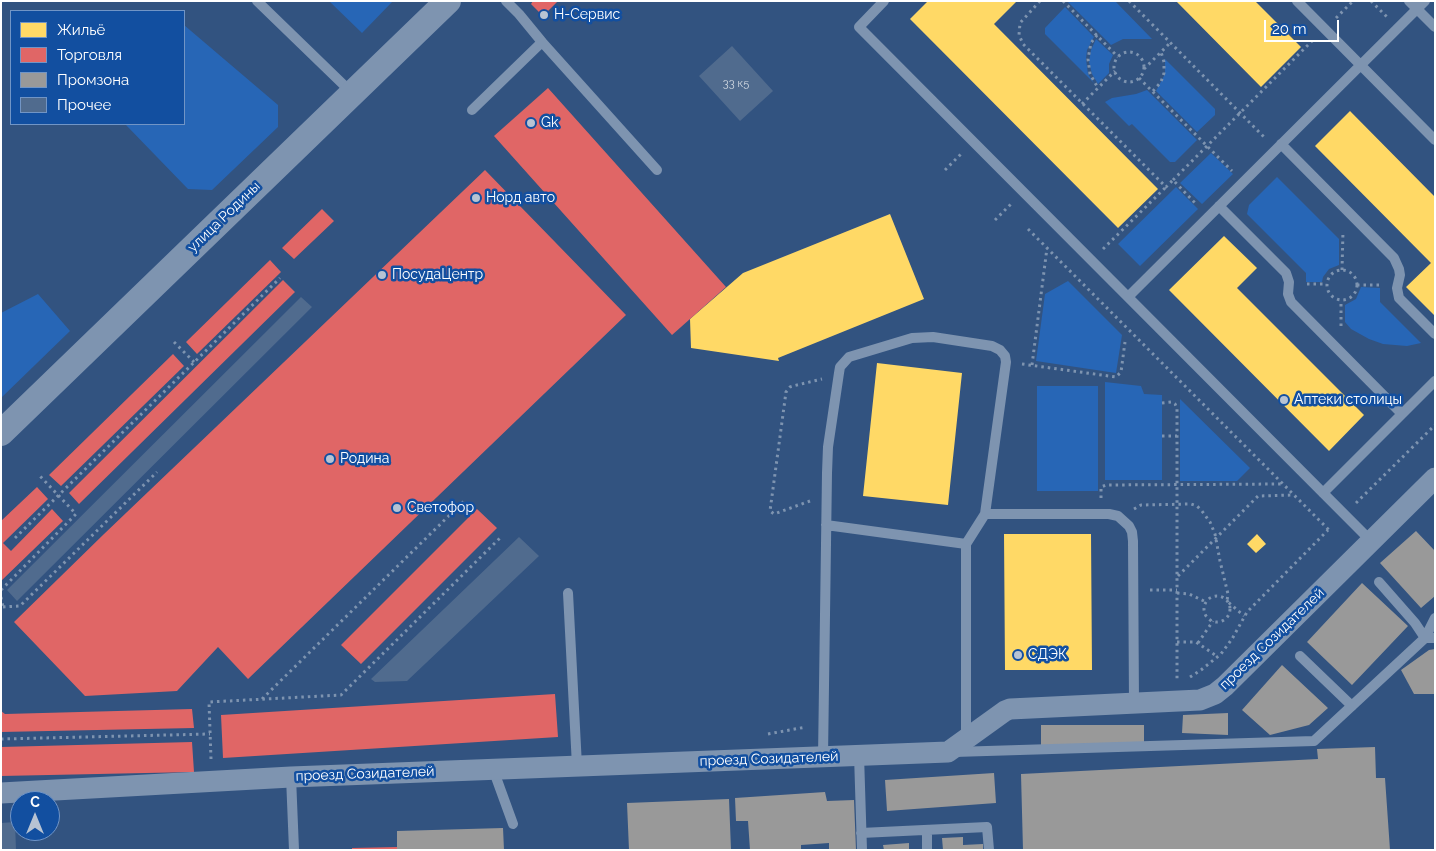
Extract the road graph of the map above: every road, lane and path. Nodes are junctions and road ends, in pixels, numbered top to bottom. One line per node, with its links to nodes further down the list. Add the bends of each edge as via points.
1 (257, 1): 26 (lane)
2 (448, 1): 26 (street, улица Родины)
3 (506, 1): 16 (lane)
4 (884, 1): 31 (lane, via 859,27)
5 (1040, 1): 27 (path, via 1020,23 1020,39)
6 (1063, 1): 15 (path)
7 (1129, 1): 17 (path)
8 (1297, 1): 14 (lane)
9 (1353, 1): 14 (path)
10 (1409, 1): 12 (lane)
11 (1425, 1): 12 (lane)
12 (1417, 10): 13 (lane); 20 (lane)
13 (1435, 27)
14 (1324, 29): 20 (lane); 29 (path)
15 (1097, 35): 19 (path); 24 (path, via 1091,43 1088,59 1090,74)
16 (542, 42): 28 (lane); 34 (lane)
17 (1170, 43): 18 (path); 29 (path)
18 (1161, 52): 21 (path); 25 (path, via 1164,72)
19 (1118, 57): 21 (path, via 1128,52 1138,55); 22 (path)
20 (1361, 66): 30 (lane); 33 (lane)
21 (1144, 69): 23 (path)
22 (1115, 71): 23 (path, via 1126,81); 24 (path)
23 (1139, 78): 25 (path)
24 (1098, 88): 27 (path)
25 (1153, 91): 32 (path)
26 (352, 93): 63 (street, улица Родины)
27 (1082, 104): 38 (path)
28 (472, 110)
29 (1240, 113): 32 (path); 33 (path)
30 (1435, 140)
31 (973, 142): 35 (path); 39 (lane)
32 (1207, 146): 36 (path); 37 (path)
33 (1279, 147): 37 (lane); 42 (lane)
34 (657, 170)
35 (945, 170)
36 (1173, 180): 38 (path); 41 (path)
37 (1243, 182): 40 (lane)
38 (1166, 187): 46 (path)
39 (1024, 192): 43 (path); 46 (lane)
40 (1219, 206): 41 (lane); 61 (lane, via 1286,273 1291,302)
41 (1209, 216): 51 (lane)
42 (1354, 218): 47 (path, via 1342,232); 50 (lane, via 1394,258 1400,275)
43 (995, 220)
44 (1028, 229): 45 (path)
45 (1047, 248): 57 (path); 69 (path)
46 (1091, 260): 51 (lane)
47 (1342, 270): 49 (path, via 1352,274); 49 (path, via 1327,280 1330,296 1338,300 1348,299 1356,292)
48 (280, 278): 55 (path)
49 (1357, 285): 50 (path)
50 (1397, 285): 52 (lane, via 1399,298)
51 (1128, 297): 71 (lane)
52 (1435, 334)
53 (174, 342): 55 (path)
54 (1125, 342): 57 (path, via 1121,372 1116,377)
55 (194, 362): 73 (path)
56 (1006, 362): 57 (path); 58 (lane, via 1002,352 992,346 918,337 849,357 840,367); 77 (lane)
57 (1032, 365)
58 (838, 376): 76 (path, via 793,386 786,392 770,511 774,514); 81 (lane, via 827,463)
59 (1435, 381): 61 (lane)
60 (1162, 402): 65 (path, via 1176,405)
61 (1402, 414): 71 (lane)
62 (1435, 425): 79 (path)
63 (1, 433)
64 (1162, 436): 65 (path)
65 (1177, 436): 70 (path)
66 (157, 472): 97 (path, via 20,606)
67 (38, 475): 73 (path)
68 (1435, 478): 86 (street, проезд Созидателей)
69 (1283, 484): 70 (path); 72 (path)
70 (1177, 485): 75 (path); 78 (path, via 1103,485)
71 (1323, 493): 79 (lane)
72 (1294, 495): 82 (path); 85 (path, via 1258,496)
73 (58, 496): 84 (path); 90 (path, via 76,514)
74 (466, 499): 108 (path)
75 (1177, 504): 80 (path, via 1139,505); 85 (path, via 1197,506 1210,522); 88 (path)
76 (797, 506)
77 (985, 514): 78 (lane); 87 (lane)
78 (1101, 514): 80 (lane, via 1118,516)
79 (1344, 514): 82 (path); 86 (lane)
80 (1125, 521): 91 (lane, via 1132,532)
81 (826, 525): 87 (lane); 111 (lane)
82 (1328, 530): 98 (path)
83 (500, 537): 108 (path, via 340,695)
84 (16, 538)
85 (1216, 538): 88 (path); 95 (path)
86 (1371, 541): 109 (street, проезд Созидателей, via 1215,694 1188,702)
87 (966, 544): 114 (lane)
88 (1177, 576): 92 (path)
89 (1379, 582): 101 (lane)
90 (1, 590)
91 (1133, 590): 92 (path); 109 (lane)
92 (1177, 592): 96 (path); 102 (path)
93 (568, 593): 119 (lane)
94 (1, 597): 97 (path)
95 (1227, 601): 96 (path, via 1224,597 1214,596); 98 (path); 100 (path, via 1229,614 1222,621)
96 (1206, 602): 100 (path, via 1206,615)
97 (2, 607)
98 (1244, 616): 105 (path)
99 (1435, 618): 101 (lane)
100 (1213, 621): 103 (path)
101 (1430, 638): 110 (lane)
102 (1177, 642): 103 (path); 106 (path)
103 (1198, 643): 105 (path)
104 (1300, 656): 110 (lane)
105 (1218, 658): 106 (path)
106 (1177, 682): 107 (path)
107 (1172, 684)
108 (261, 699): 112 (path, via 209,702)
109 (1134, 704): 114 (street, проезд Созидателей, via 1010,709)
110 (1352, 706): 116 (lane, via 1314,741)
111 (824, 723): 113 (path); 118 (lane)
112 (210, 734): 115 (path); 122 (path)
113 (759, 735)
114 (966, 738): 116 (street, проезд Созидателей)
115 (1, 739)
116 (948, 752): 117 (street, проезд Созидателей)
117 (860, 755): 118 (street, проезд Созидателей); 126 (lane)
118 (823, 757): 119 (street, проезд Созидателей)
119 (577, 766): 120 (street, проезд Созидателей)
120 (492, 769): 121 (street, проезд Созидателей); 124 (lane)
121 (291, 777): 122 (street, проезд Созидателей); 127 (lane)
122 (212, 781): 123 (street, проезд Созидателей)
123 (1, 793)
124 (513, 824)
125 (926, 830): 126 (lane); 129 (lane); 130 (lane, via 988,827)
126 (861, 833): 128 (lane)
127 (294, 850)
128 (862, 850)
129 (928, 850)
130 (989, 850)

